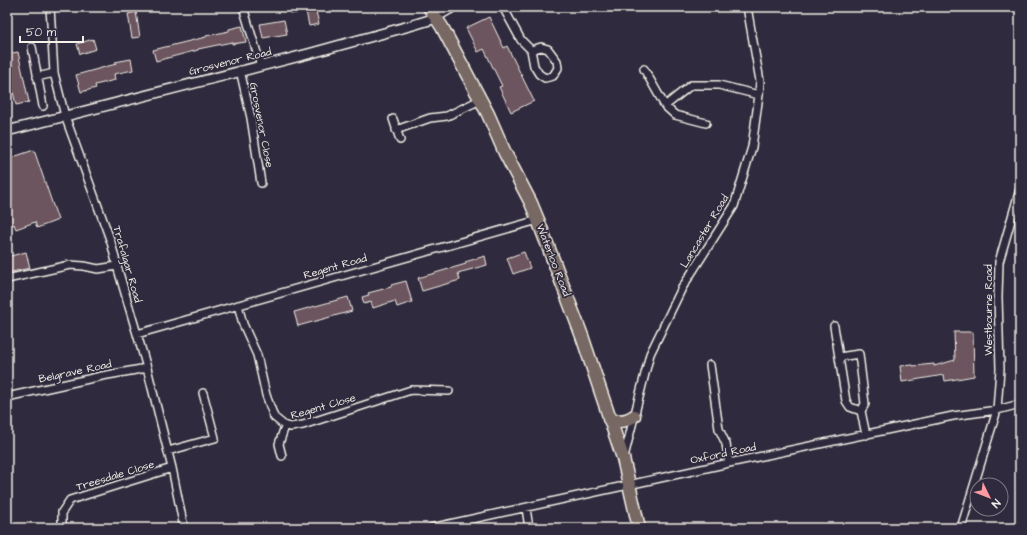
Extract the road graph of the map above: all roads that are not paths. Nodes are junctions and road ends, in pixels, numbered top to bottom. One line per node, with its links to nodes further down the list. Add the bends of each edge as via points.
1 (50, 7): 13 (street, Trafalgar Road)
2 (243, 7): 10 (street)
3 (429, 7): 7 (highway, Waterloo Road)
4 (455, 7): 7 (street, Grosvenor Road)
5 (503, 7): 9 (street, via 521,40)
6 (747, 7): 15 (street, Lancaster Road, via 760,81)
7 (436, 18): 10 (street, Grosvenor Road); 16 (highway, Waterloo Road)
8 (32, 46): 14 (street)
9 (531, 50): 9 (street, via 541,47 548,49 557,61 558,68 553,76 545,78 539,74 534,66)
10 (261, 66): 12 (street, Grosvenor Road)
11 (644, 69): 18 (street)
12 (240, 70): 19 (street, Grosvenor Road); 25 (street, Grosvenor Close)
13 (54, 73): 14 (street); 19 (street, Trafalgar Road)
14 (37, 77): 17 (street)
15 (759, 95): 18 (street, via 719,85 691,85); 42 (street, Lancaster Road, via 752,148 734,206 682,288 650,354)
16 (480, 100): 22 (street, via 447,116 430,118); 27 (highway, Waterloo Road)
17 (43, 106)
18 (664, 106): 21 (street, via 675,115)
19 (65, 116): 23 (street, Grosvenor Road); 28 (street, Trafalgar Road, via 112,242)
20 (393, 119): 22 (street)
21 (706, 123)
22 (396, 130): 24 (street)
23 (7, 131)
24 (400, 140)
25 (262, 183)
26 (1020, 189): 40 (street, Westbourne Road, via 999,262 1000,369)
27 (538, 220): 30 (street, Regent Road); 43 (highway, Waterloo Road, via 582,336)
28 (117, 266): 29 (street, via 98,269 70,265); 32 (street, Trafalgar Road)
29 (7, 279)
30 (238, 305): 32 (street, Regent Road); 44 (street, Regent Close, via 243,324 257,354 274,417)
31 (834, 326): 33 (street)
32 (137, 334): 35 (street, Trafalgar Road)
33 (839, 357): 41 (street, via 846,401 850,407); 41 (street, via 859,354 865,404)
34 (710, 364): 49 (street, via 719,429 726,444)
35 (147, 368): 38 (street, Belgrave Road); 46 (street, Trafalgar Road)
36 (449, 391): 44 (street, Regent Close, via 411,390 303,425)
37 (203, 393): 46 (street, via 215,438)
38 (7, 397)
39 (1020, 404): 40 (street, Oxford Road)
40 (997, 410): 45 (street, Oxford Road, via 954,416); 58 (street, Westbourne Road)
41 (861, 411): 45 (street)
42 (634, 416): 43 (highway, via 627,421); 48 (street, Lancaster Road)
43 (609, 419): 48 (highway, Waterloo Road)
44 (285, 426): 47 (street, via 279,444)
45 (866, 435): 49 (street, Oxford Road)
46 (168, 451): 50 (street, Trafalgar Road)
47 (282, 456)
48 (624, 458): 51 (highway, Waterloo Road)
49 (729, 463): 51 (street, Oxford Road)
50 (172, 468): 53 (street, Treesdale Close, via 70,500 62,512); 54 (street, Trafalgar Road)
51 (630, 485): 52 (street, Oxford Road); 57 (highway, Waterloo Road)
52 (526, 508): 55 (street, Oxford Road); 56 (street)
53 (62, 528)
54 (184, 528)
55 (431, 528)
56 (529, 528)
57 (639, 528)
58 (961, 528)

